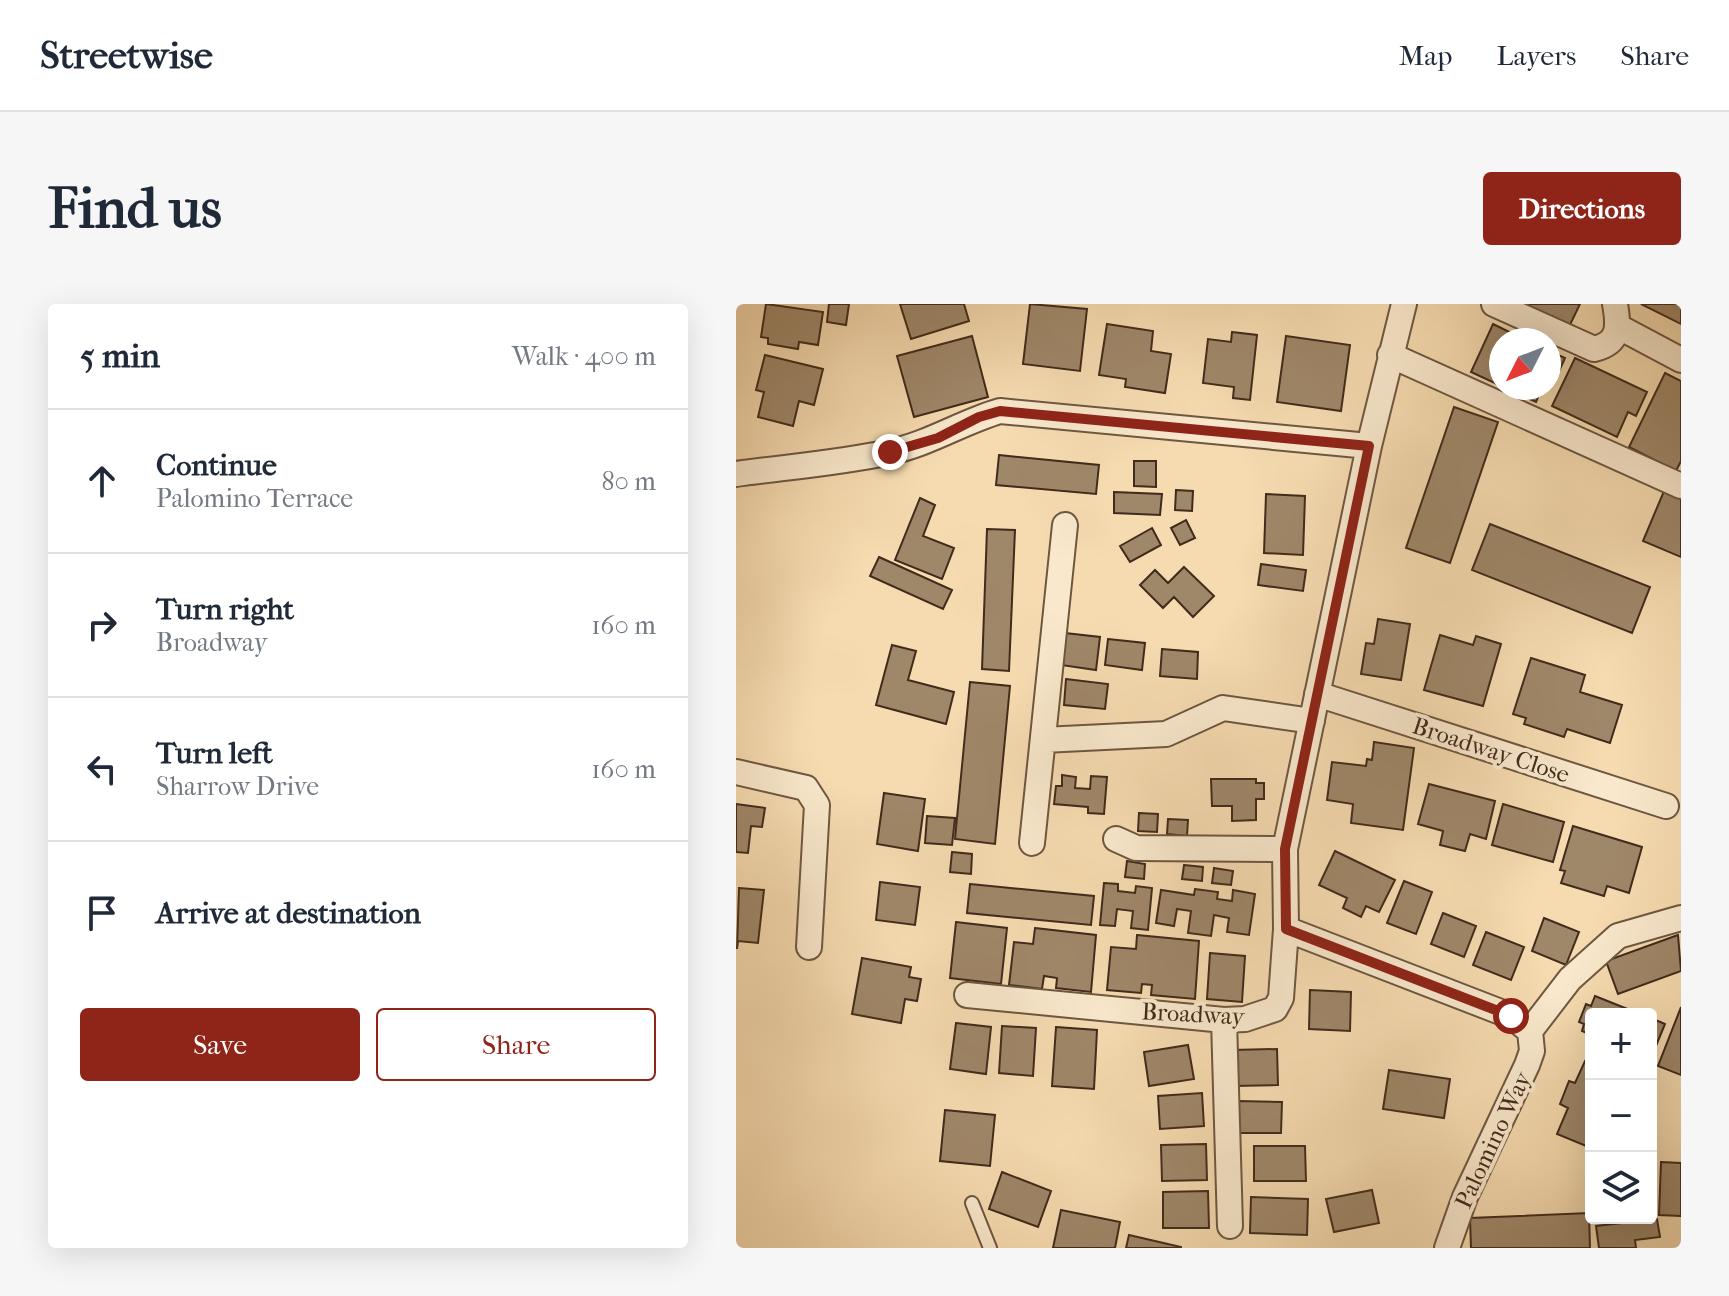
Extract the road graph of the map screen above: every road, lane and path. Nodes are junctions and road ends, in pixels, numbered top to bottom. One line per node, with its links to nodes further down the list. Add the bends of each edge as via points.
1 (1404, 304): 4 (street, Broadway)
2 (1494, 304): 3 (street, via 1586,348 1603,347 1616,335)
3 (1617, 315): 5 (street)
4 (1390, 355): 6 (street, Broadway); 8 (street)
5 (1681, 360)
6 (1369, 446): 7 (street, via 1000,411 890,452); 10 (street, Broadway)
7 (736, 474)
8 (1681, 485)
9 (1065, 525): 12 (street)
10 (1317, 694): 11 (street, Broadway); 14 (street, Broadway Close)
11 (1312, 721): 12 (street, via 1223,708 1166,734); 17 (street, Broadway)
12 (1043, 740): 16 (street)
13 (736, 772): 20 (street, via 806,788 817,805)
14 (1666, 806)
15 (1116, 839): 17 (street, via 1136,848)
16 (1032, 843)
17 (1285, 849): 19 (street, Broadway)
18 (1681, 918): 23 (street, via 1618,936 1570,979)
19 (1286, 929): 22 (street, Broadway, via 1281,998 1275,1009); 23 (street, via 1511,1016)
20 (809, 947)
21 (967, 995): 22 (street, Broadway)
22 (1224, 1020): 25 (street)
23 (1530, 1031): 27 (street, Palomino Way, via 1527,1065)
24 (972, 1203): 26 (lane)
25 (1230, 1226)
26 (990, 1248)
27 (1447, 1248)

